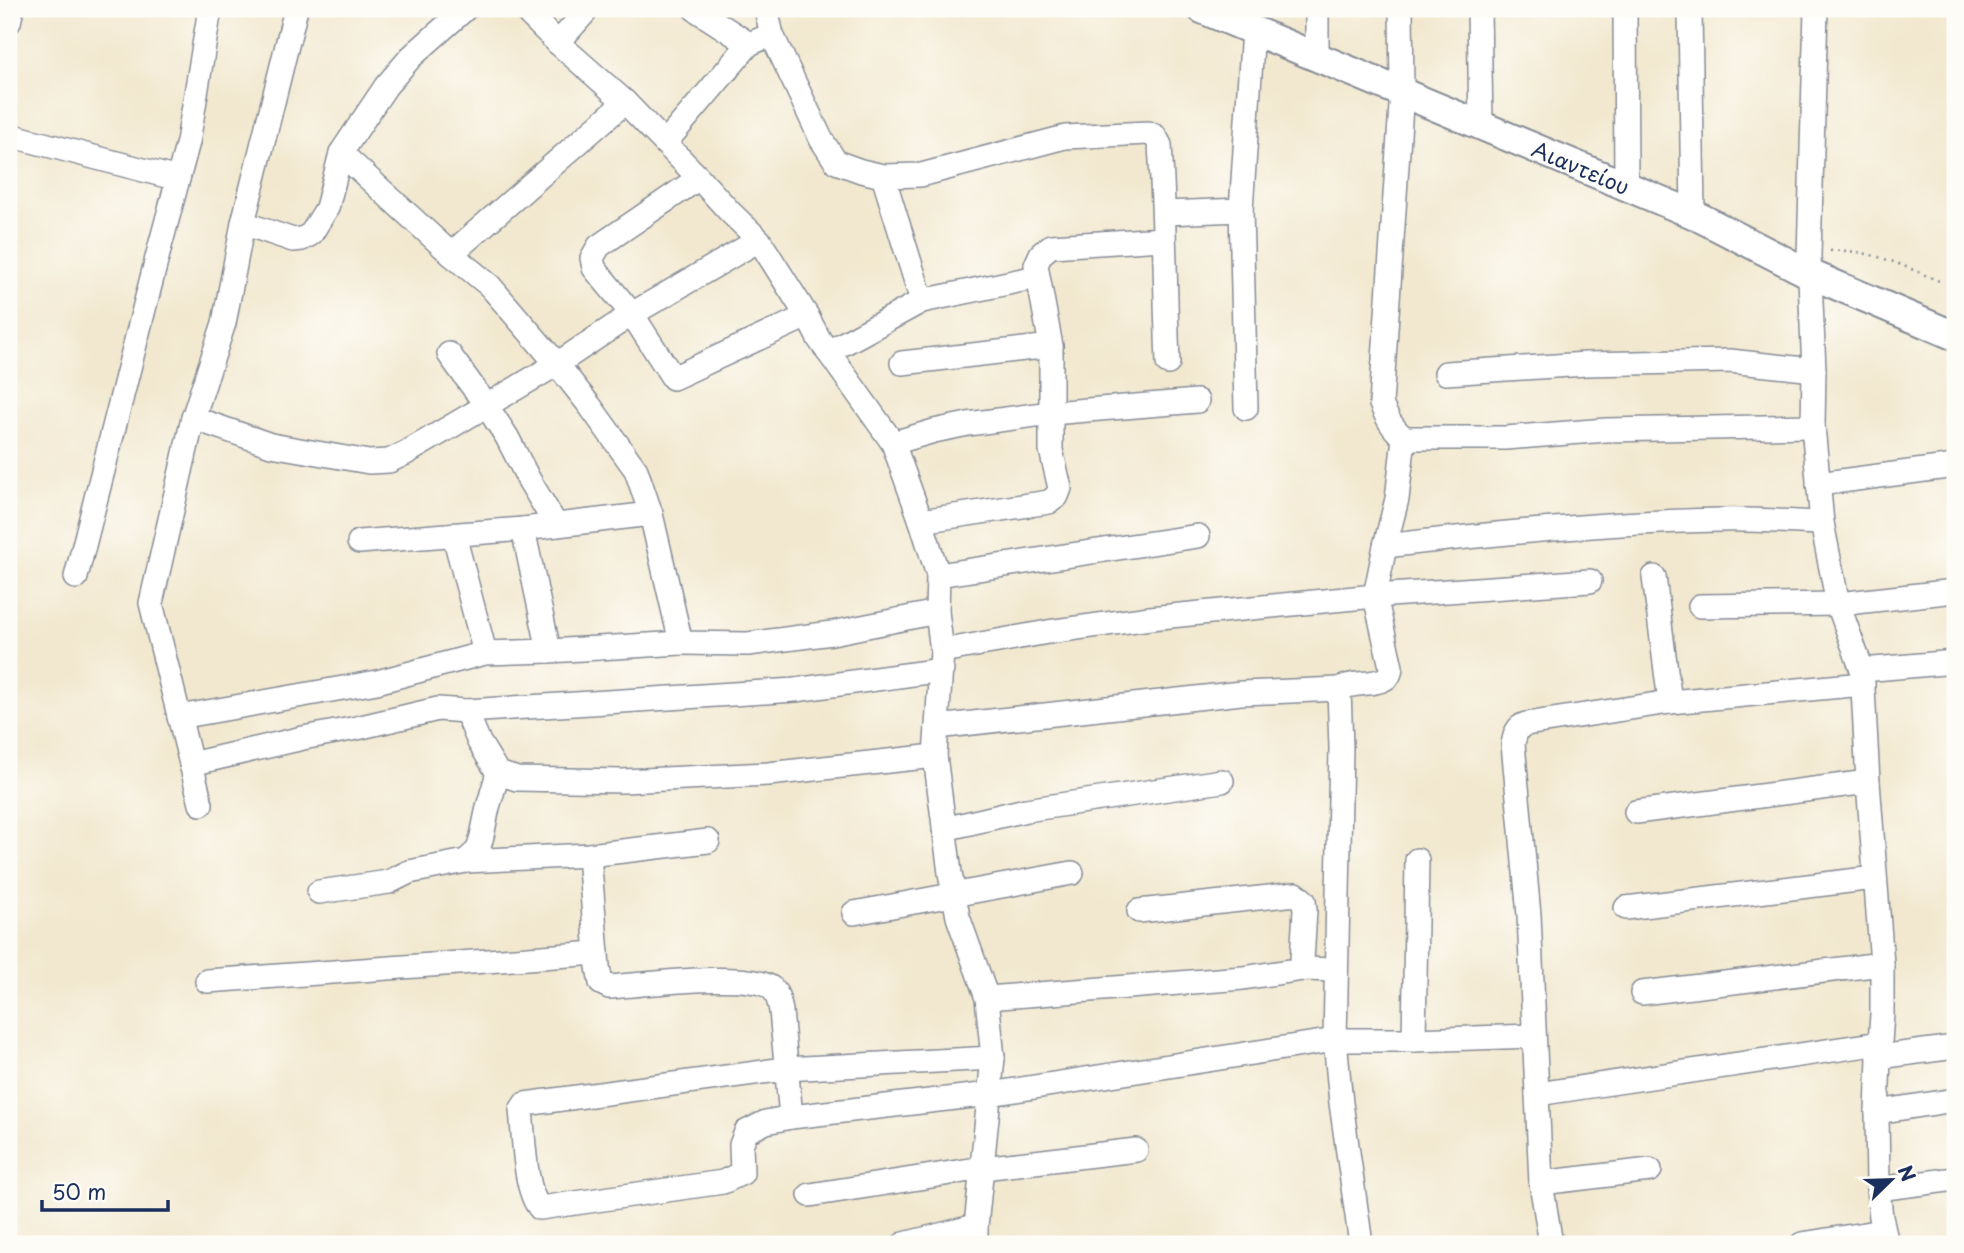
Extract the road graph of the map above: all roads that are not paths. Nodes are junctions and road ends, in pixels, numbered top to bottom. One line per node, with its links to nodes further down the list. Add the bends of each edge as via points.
1 (12, 9): 16 (street)
2 (210, 9): 30 (street)
3 (296, 9): 35 (street)
4 (465, 9): 27 (street, via 386,86)
5 (524, 9): 19 (street)
6 (588, 9): 19 (street)
7 (695, 9): 20 (street)
8 (766, 9): 18 (street)
9 (1202, 9): 17 (main road, Αιαντείου)
10 (1317, 9): 21 (street)
11 (1401, 9): 22 (street)
12 (1479, 9): 24 (street)
13 (1625, 9): 31 (street)
14 (1690, 9): 34 (street)
15 (1816, 9): 39 (street)
16 (9, 22)
17 (1252, 30): 21 (main road, Αιαντείου); 32 (street)
18 (772, 35): 20 (street); 28 (street, via 836,162)
19 (558, 43): 23 (street)
20 (749, 44): 26 (street)
21 (1317, 56): 22 (main road, Αιαντείου)
22 (1402, 91): 24 (main road, Αιαντείου); 59 (street, via 1381,404 1388,421)
23 (625, 102): 26 (street); 38 (street)
24 (1481, 125): 31 (main road, Αιαντείου)
25 (9, 135): 30 (street)
26 (665, 143): 29 (street)
27 (341, 153): 35 (street, via 327,208 311,234 293,240); 38 (street)
28 (883, 176): 33 (street, via 921,175 1065,137 1148,133 1160,145); 41 (street)
29 (699, 178): 37 (street); 42 (street, via 599,246 592,258 594,268)
30 (178, 179): 74 (street)
31 (1626, 186): 34 (main road, Αιαντείου)
32 (1241, 210): 33 (street); 55 (street)
33 (1165, 213): 36 (street)
34 (1693, 214): 39 (main road, Αιαντείου)
35 (243, 223): 57 (street, via 224,323)
36 (1163, 239): 40 (street, via 1051,246 1036,265); 49 (street)
37 (759, 240): 42 (street); 43 (street)
38 (451, 254): 50 (street, via 489,286)
39 (1810, 265): 44 (main road, Αιαντείου); 51 (street)
40 (1037, 277): 41 (street); 45 (street)
41 (922, 301): 46 (street)
42 (632, 314): 43 (street, via 673,378); 50 (street)
43 (807, 316): 46 (street)
44 (1955, 336)
45 (1051, 346): 48 (street); 56 (street)
46 (828, 352): 60 (street)
47 (449, 354): 54 (street)
48 (902, 363)
49 (1168, 363)
50 (557, 364): 54 (street); 63 (street, via 636,470)
51 (1814, 370): 52 (street, via 1730,361); 58 (street)
52 (1446, 373)
53 (1197, 401): 56 (street)
54 (486, 405): 57 (street, via 406,453 389,461 369,462 271,445); 66 (street)
55 (1246, 408)
56 (1051, 413): 60 (street, via 957,426); 64 (street, via 1051,450 1060,488 1057,496 1049,502)
57 (193, 418): 90 (street, via 150,603)
58 (1813, 426): 59 (street); 62 (street)
59 (1404, 438): 71 (street, via 1397,499)
60 (893, 443): 64 (street)
61 (1955, 466): 62 (street)
62 (1818, 484): 65 (street)
63 (651, 514): 66 (street); 81 (street)
64 (921, 521): 72 (street)
65 (1822, 523): 71 (street, via 1723,520 1610,525); 78 (street)
66 (556, 525): 67 (street)
67 (523, 529): 68 (street); 82 (street)
68 (454, 535): 70 (street); 83 (street)
69 (1198, 536): 72 (street)
70 (359, 542)
71 (1385, 546): 77 (street)
72 (938, 575): 80 (street)
73 (1654, 577): 88 (street)
74 (76, 578)
75 (1590, 581): 77 (street)
76 (1955, 591): 78 (street)
77 (1376, 596): 84 (street, via 1048,632); 87 (street, via 1390,673 1387,678)
78 (1838, 604): 79 (street); 86 (street)
79 (1700, 606)
80 (937, 612): 81 (street, via 832,634 748,644); 84 (street)
81 (681, 643): 82 (street)
82 (550, 652): 83 (street)
83 (485, 653): 90 (street, via 377,682)
84 (942, 661): 89 (street, via 795,690); 91 (street)
85 (1955, 662): 86 (street)
86 (1862, 677): 88 (street); 96 (street)
87 (1339, 689): 91 (street, via 1241,693); 114 (street)
88 (1671, 702): 118 (street, via 1526,724 1516,731 1513,744 1529,915)
89 (466, 711): 93 (street, via 438,709); 94 (street)
90 (180, 717): 93 (street)
91 (937, 727): 92 (street)
92 (935, 756): 94 (street, via 768,774 624,781 517,779); 99 (street)
93 (191, 764): 97 (street)
94 (498, 772): 103 (street, via 478,850)
95 (1222, 781): 99 (street, via 1026,810)
96 (1868, 782): 98 (street); 105 (street)
97 (201, 804)
98 (1636, 812)
99 (944, 829): 107 (street)
100 (708, 841): 101 (street)
101 (589, 855): 103 (street); 111 (street)
102 (1418, 860): 120 (street)
103 (466, 861): 106 (street, via 410,872 389,882)
104 (1072, 873): 107 (street)
105 (1874, 878): 108 (street); 112 (street)
106 (318, 892)
107 (954, 894): 110 (street); 117 (street)
108 (1626, 908)
109 (1139, 911): 113 (street, via 1296,894 1306,910)
110 (854, 913)
111 (597, 953): 115 (street); 124 (street, via 601,983 609,987 743,979 774,989 779,998)
112 (1882, 964): 116 (street); 122 (street)
113 (1303, 969): 114 (street); 117 (street)
114 (1336, 970): 119 (street)
115 (207, 981)
116 (1642, 993)
117 (987, 998): 123 (street)
118 (1534, 1036): 120 (street); 126 (street)
119 (1335, 1040): 120 (street); 125 (street); 140 (street)
120 (1414, 1040)
121 (1955, 1047): 122 (street)
122 (1879, 1050): 126 (street); 128 (street)
123 (992, 1058): 124 (street); 125 (street)
124 (785, 1069): 129 (street); 129 (street, via 525,1104 521,1110 529,1186 540,1209 723,1182 742,1173 741,1145 746,1132 766,1122)
125 (989, 1094): 129 (street); 131 (street)
126 (1537, 1094): 134 (street)
127 (1955, 1100): 128 (street)
128 (1877, 1112): 135 (street)
129 (791, 1118)
130 (1136, 1150): 131 (street)
131 (983, 1168): 136 (street); 137 (street)
132 (1650, 1170): 134 (street)
133 (1955, 1179): 135 (street)
134 (1541, 1183): 141 (street)
135 (1878, 1189): 138 (street)
136 (810, 1195)
137 (976, 1235): 139 (street)
138 (1885, 1238): 142 (street)
139 (904, 1244)
140 (1361, 1244)
141 (1551, 1244)
142 (1802, 1244)

